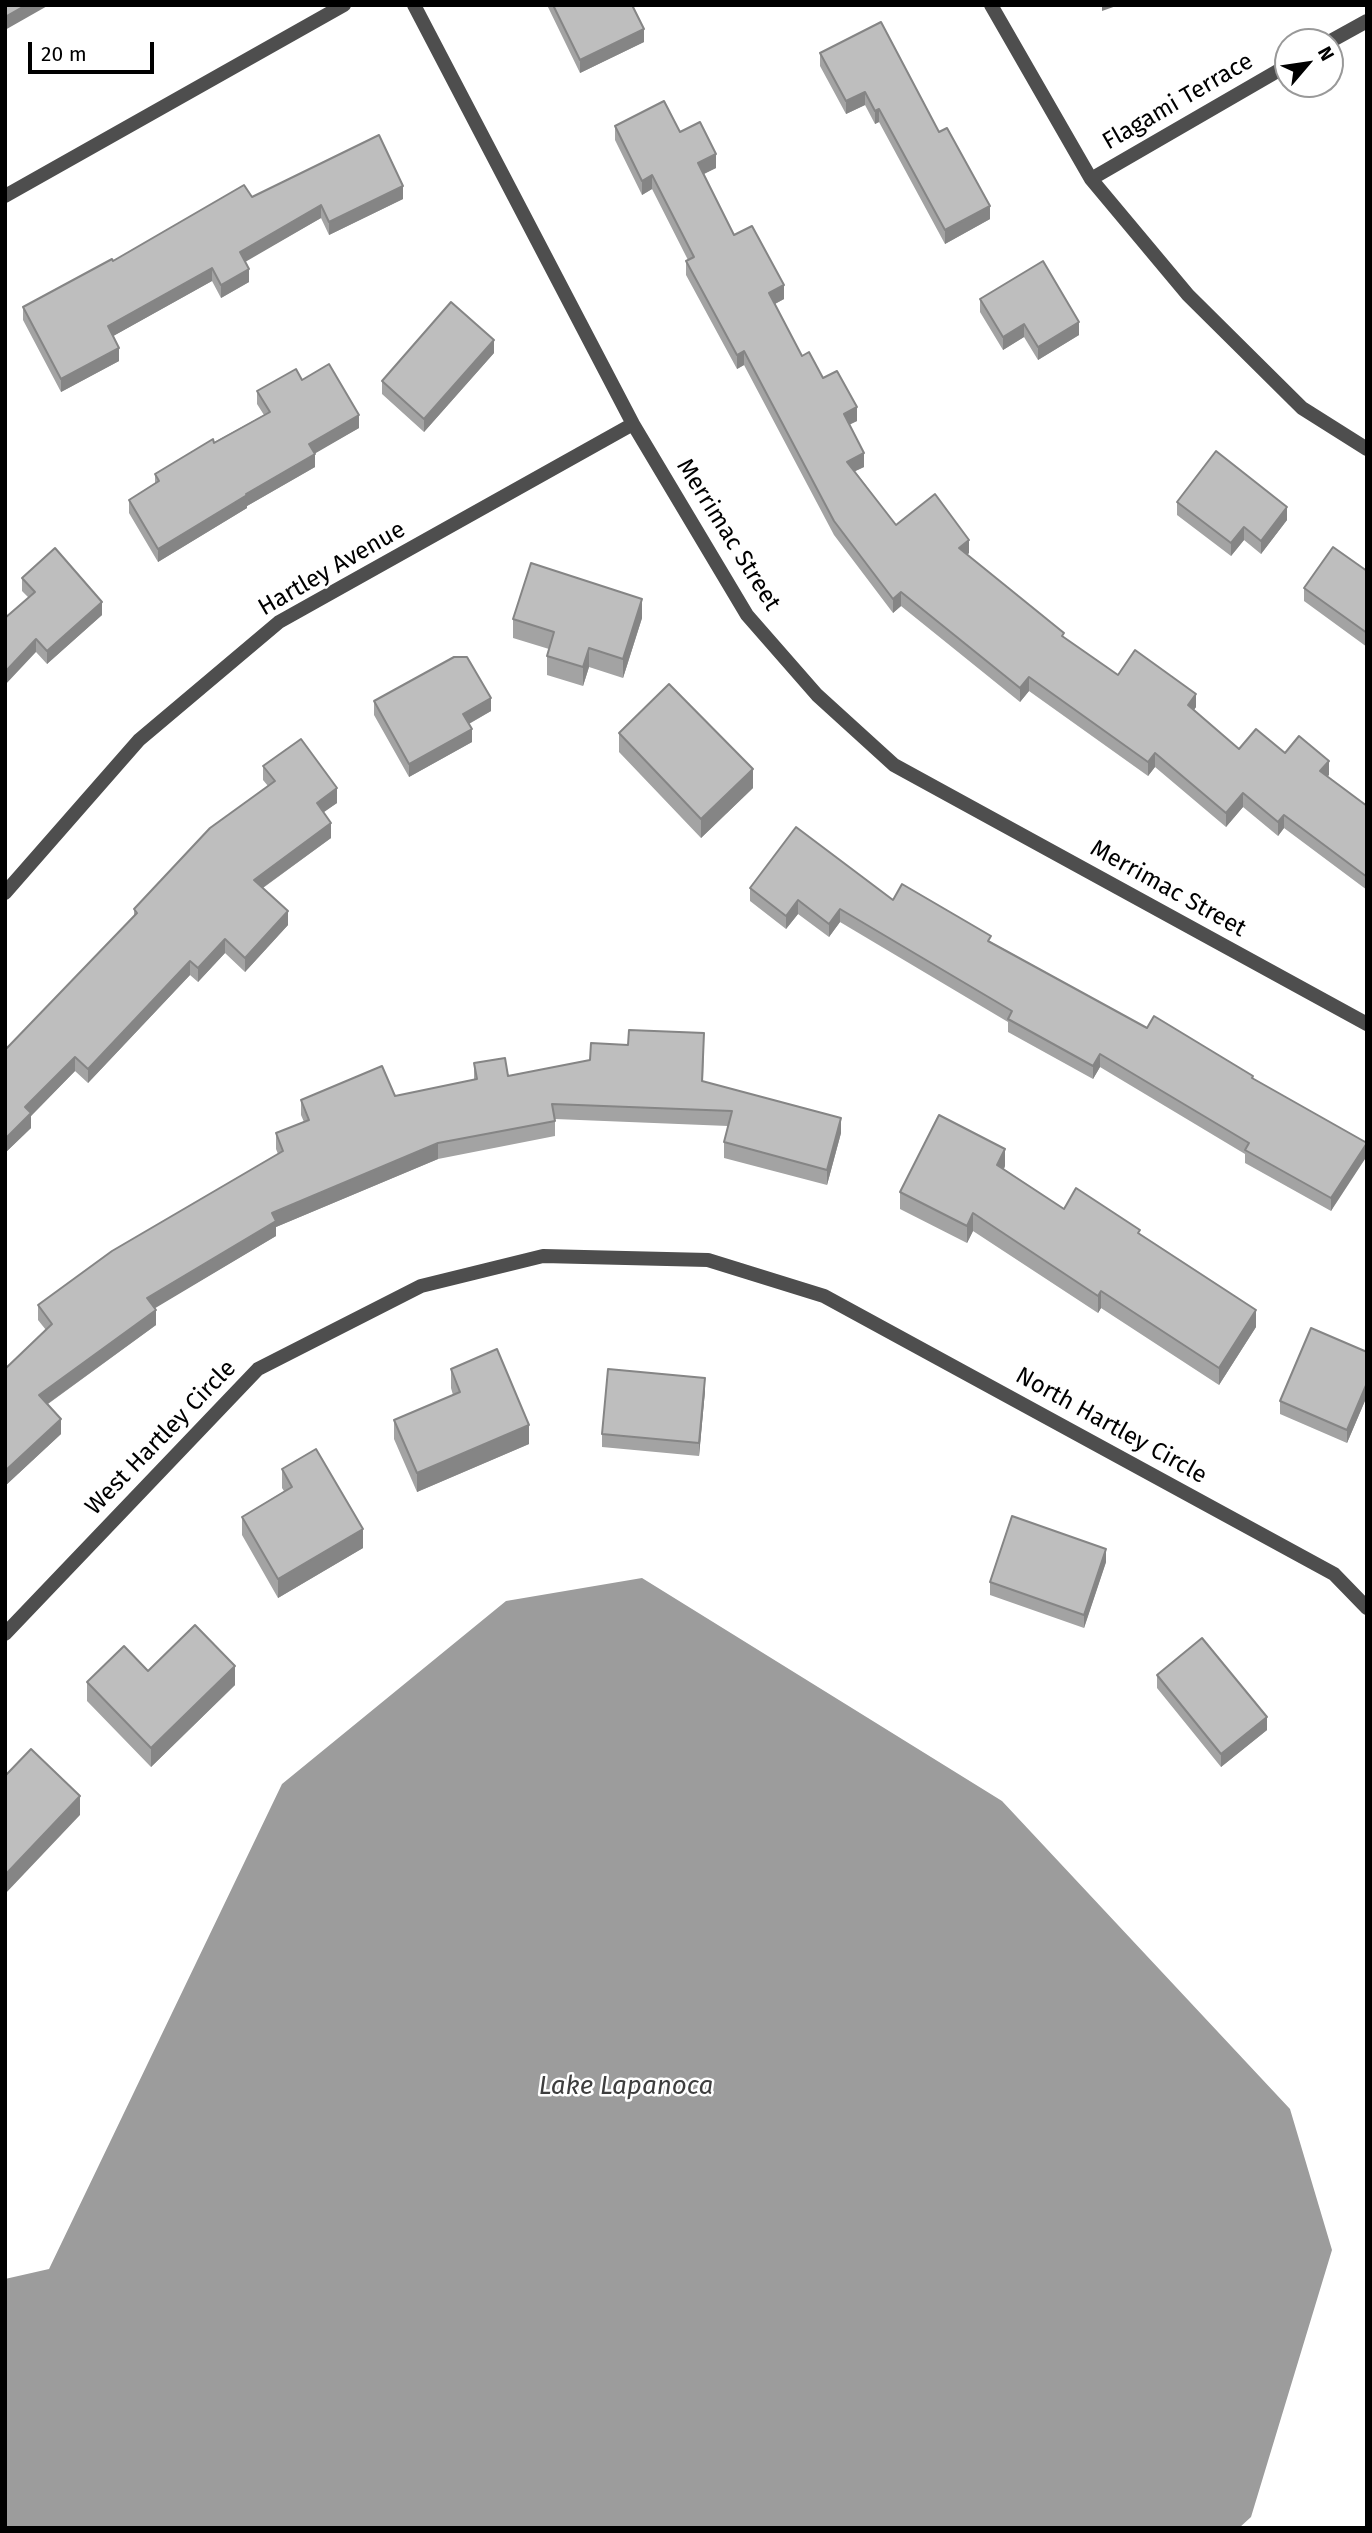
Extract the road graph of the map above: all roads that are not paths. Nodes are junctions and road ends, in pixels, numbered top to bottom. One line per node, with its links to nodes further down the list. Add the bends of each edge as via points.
1 (344, 5): 8 (street)
2 (414, 5): 9 (street, Merrimac Street)
3 (991, 5): 7 (street)
4 (1367, 21): 5 (street)
5 (1344, 34)
6 (1274, 73): 7 (street, Flagami Terrace)
7 (1091, 179): 10 (street, via 1188,295 1302,408)
8 (5, 196)
9 (633, 424): 11 (street, Hartley Avenue, via 279,622 139,740); 12 (street, Merrimac Street, via 747,615 817,695 894,765)
10 (1367, 449)
11 (5, 893)
12 (1367, 1024)
13 (824, 1296): 14 (street, North Hartley Circle, via 1334,1574); 15 (street, West Hartley Circle, via 694,1259 543,1256 421,1286 258,1369)
14 (1367, 1608)
15 (5, 1634)

